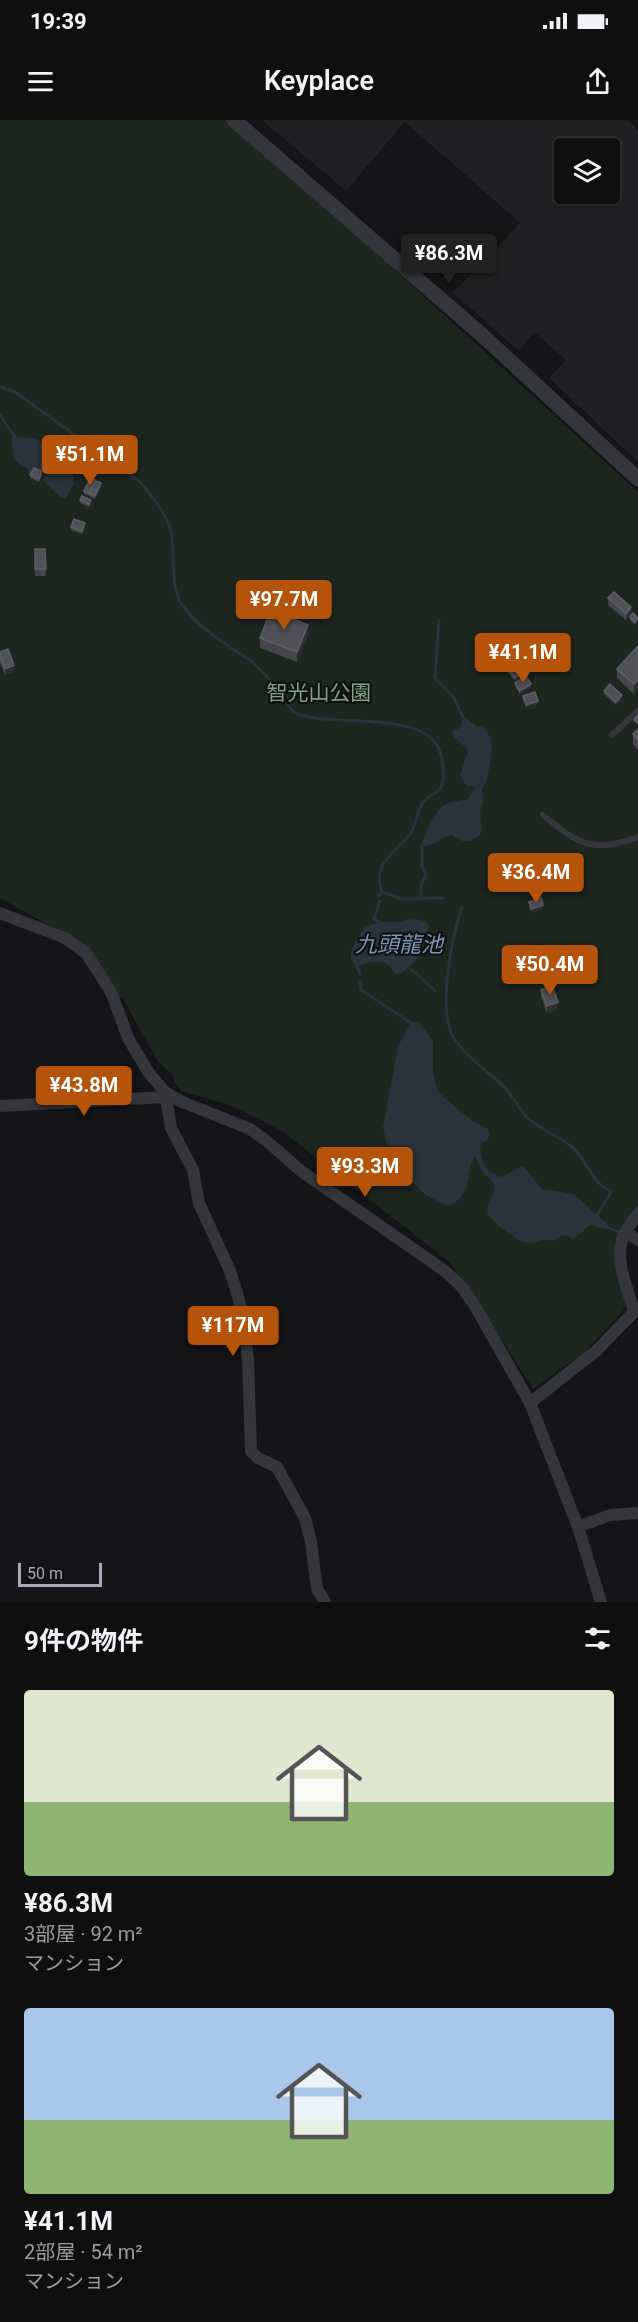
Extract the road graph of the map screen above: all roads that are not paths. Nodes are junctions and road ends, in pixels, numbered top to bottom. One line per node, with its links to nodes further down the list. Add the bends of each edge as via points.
1 (234, 120): 2 (street, via 482,335)
2 (638, 479)
3 (638, 711): 4 (lane)
4 (612, 735)
5 (543, 815): 6 (lane, via 570,836 592,846)
6 (638, 837)
7 (0, 913): 8 (street, via 65,938 86,953 111,992 129,1040)
8 (166, 1094): 9 (street); 14 (street, via 250,1129 311,1178 445,1271 475,1306); 17 (street, via 171,1128 193,1170 199,1203 230,1270 241,1307 248,1360 251,1451 277,1467 305,1518 317,1590)
9 (0, 1106)
10 (638, 1213): 11 (street)
11 (625, 1235): 12 (street); 13 (street, via 621,1258)
12 (638, 1240)
13 (636, 1313): 14 (street, via 596,1351)
14 (530, 1403): 16 (street)
15 (638, 1512): 16 (street, via 610,1515)
16 (578, 1527): 18 (street)
17 (326, 1602)
18 (602, 1602)

